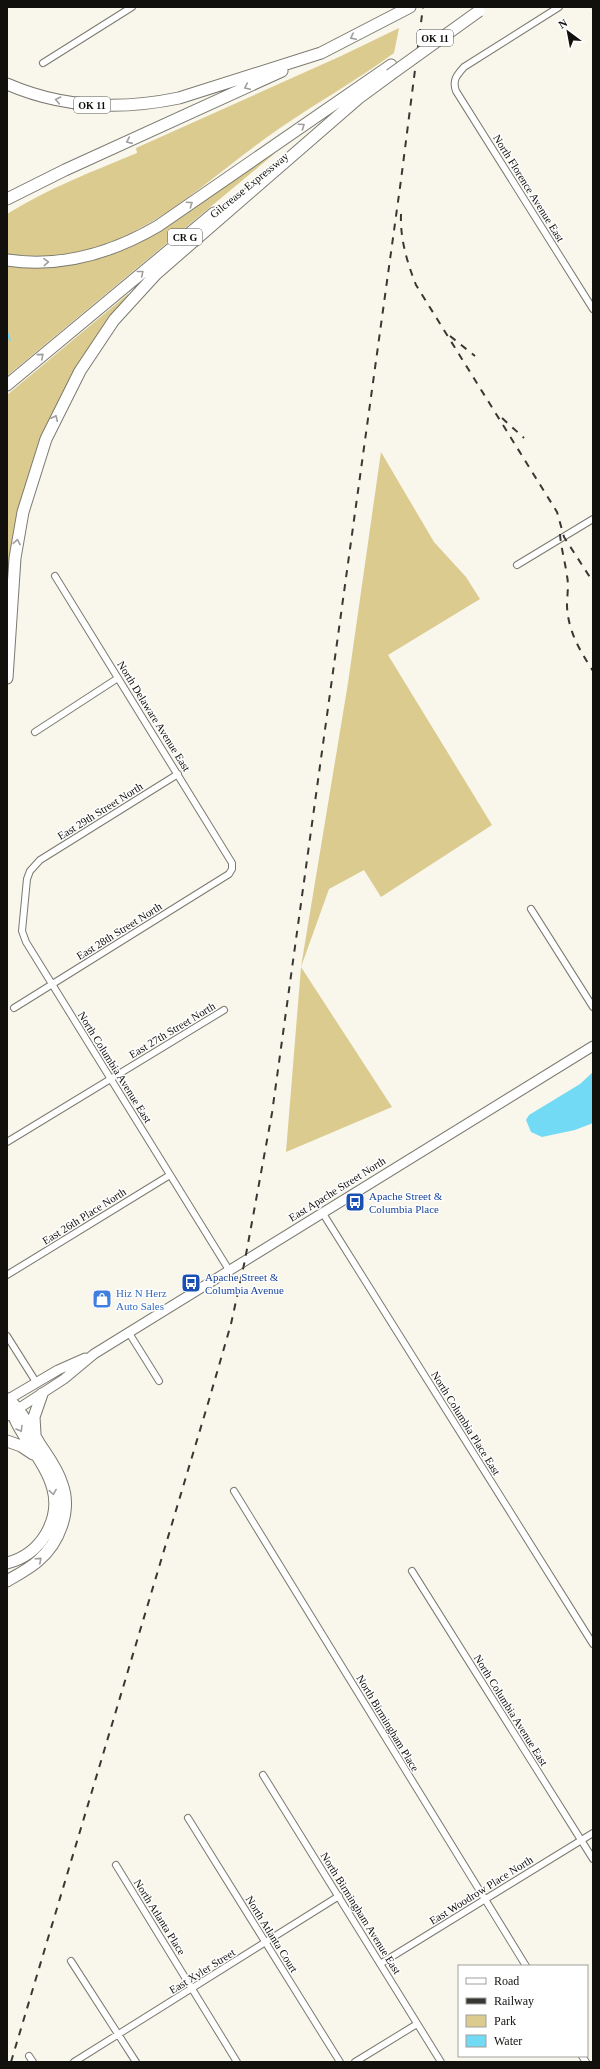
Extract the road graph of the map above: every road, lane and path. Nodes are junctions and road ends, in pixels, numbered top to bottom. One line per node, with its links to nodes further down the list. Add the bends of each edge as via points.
1 (132, 7): 6 (street)
2 (410, 7): 5 (highway, OK 11, one-way to 5)
3 (559, 7): 12 (street, North Florence Avenue East, via 464,67 456,76 454,84)
4 (482, 9): 7 (highway, Gilcrease Expressway / CR G, bridge)
5 (321, 53): 8 (highway, OK 11, one-way to 8, via 180,98 143,104 103,105 68,102 37,95); 10 (highway, one-way to 10)
6 (43, 63)
7 (390, 70): 9 (highway, Gilcrease Expressway / CR G); 11 (highway, one-way to 7, via 60,261 104,252 138,237)
8 (7, 84)
9 (361, 96): 13 (highway, Gilcrease Expressway / CR G, one-way to 9, via 247,186); 17 (highway, one-way to 9, via 15,558 23,512 46,438 80,371 114,320 156,274)
10 (7, 199)
11 (7, 260)
12 (593, 309)
13 (9, 383)
14 (593, 518): 15 (street)
15 (517, 565)
16 (55, 576): 18 (street, North Delaware Avenue East)
17 (7, 678)
18 (118, 678): 19 (street); 20 (street, North Delaware Avenue East)
19 (34, 732)
20 (178, 774): 21 (street, East 29th Street North); 22 (street, North Delaware Avenue East, via 232,863)
21 (34, 866): 24 (street, North Columbia Avenue East, via 27,879 22,931)
22 (232, 869): 24 (street, East 28th Street North, via 229,874)
23 (531, 908): 26 (street)
24 (52, 984): 25 (street, East 28th Street North); 29 (street, North Columbia Avenue East)
25 (14, 1008)
26 (593, 1008)
27 (224, 1010): 29 (street, East 27th Street North)
28 (593, 1046): 32 (main road, East Apache Street North)
29 (110, 1080): 30 (street, East 27th Street North); 31 (street, North Columbia Avenue East)
30 (7, 1142)
31 (170, 1174): 33 (street, North Columbia Avenue East); 34 (street, East 26th Place North)
32 (322, 1212): 33 (main road, East Apache Street North); 50 (street, North Columbia Place East)
33 (229, 1270): 35 (main road, East Apache Street North)
34 (7, 1275)
35 (129, 1333): 37 (main road, East Apache Street North); 38 (street)
36 (7, 1336): 39 (street)
37 (94, 1354): 39 (main road, East Apache Street North); 40 (main road, East Apache Street North)
38 (159, 1381)
39 (36, 1382): 41 (main road, East Apache Street North)
40 (42, 1394): 42 (main road, East Apache Street North); 43 (highway, via 34,1417)
41 (7, 1400): 42 (highway)
42 (12, 1412): 43 (highway); 45 (highway, one-way to 45)
43 (35, 1435): 49 (highway, one-way to 43, via 37,1562 49,1550 60,1531 64,1515 63,1485)
44 (7, 1441): 45 (highway, via 21,1446)
45 (37, 1457): 47 (highway, one-way to 47, via 47,1472 53,1488 55,1504 52,1518 35,1548 19,1559)
46 (234, 1491): 58 (street, North Birmingham Place)
47 (7, 1563)
48 (412, 1571): 54 (street, North Columbia Avenue East)
49 (7, 1582)
50 (593, 1644)
51 (263, 1775): 57 (street, North Birmingham Avenue East)
52 (188, 1818): 59 (street, North Atlanta Court)
53 (593, 1833): 54 (street, East Woodrow Place North)
54 (581, 1840): 55 (street, North Columbia Avenue East); 58 (street, East Woodrow Place North)
55 (593, 1859)
56 (116, 1865): 63 (street, North Atlanta Place)
57 (339, 1896): 59 (street, East Xyler Street); 61 (street, North Birmingham Avenue East)
58 (484, 1900): 61 (street, East Woodrow Place North); 62 (street, North Birmingham Place)
59 (266, 1943): 63 (street, East Xyler Street); 71 (street, North Atlanta Court)
60 (71, 1961): 65 (street)
61 (380, 1964): 64 (street, North Birmingham Avenue East)
62 (525, 1965)
63 (192, 1989): 65 (street, East Xyler Street); 70 (street, North Atlanta Place)
64 (417, 2024): 72 (street); 73 (street, North Birmingham Avenue East)
65 (118, 2035): 68 (street, East Xyler Street); 69 (street)
66 (30, 2056): 67 (street)
67 (33, 2062)
68 (74, 2062)
69 (136, 2062)
70 (237, 2062)
71 (340, 2062)
72 (355, 2062)
73 (441, 2062)

